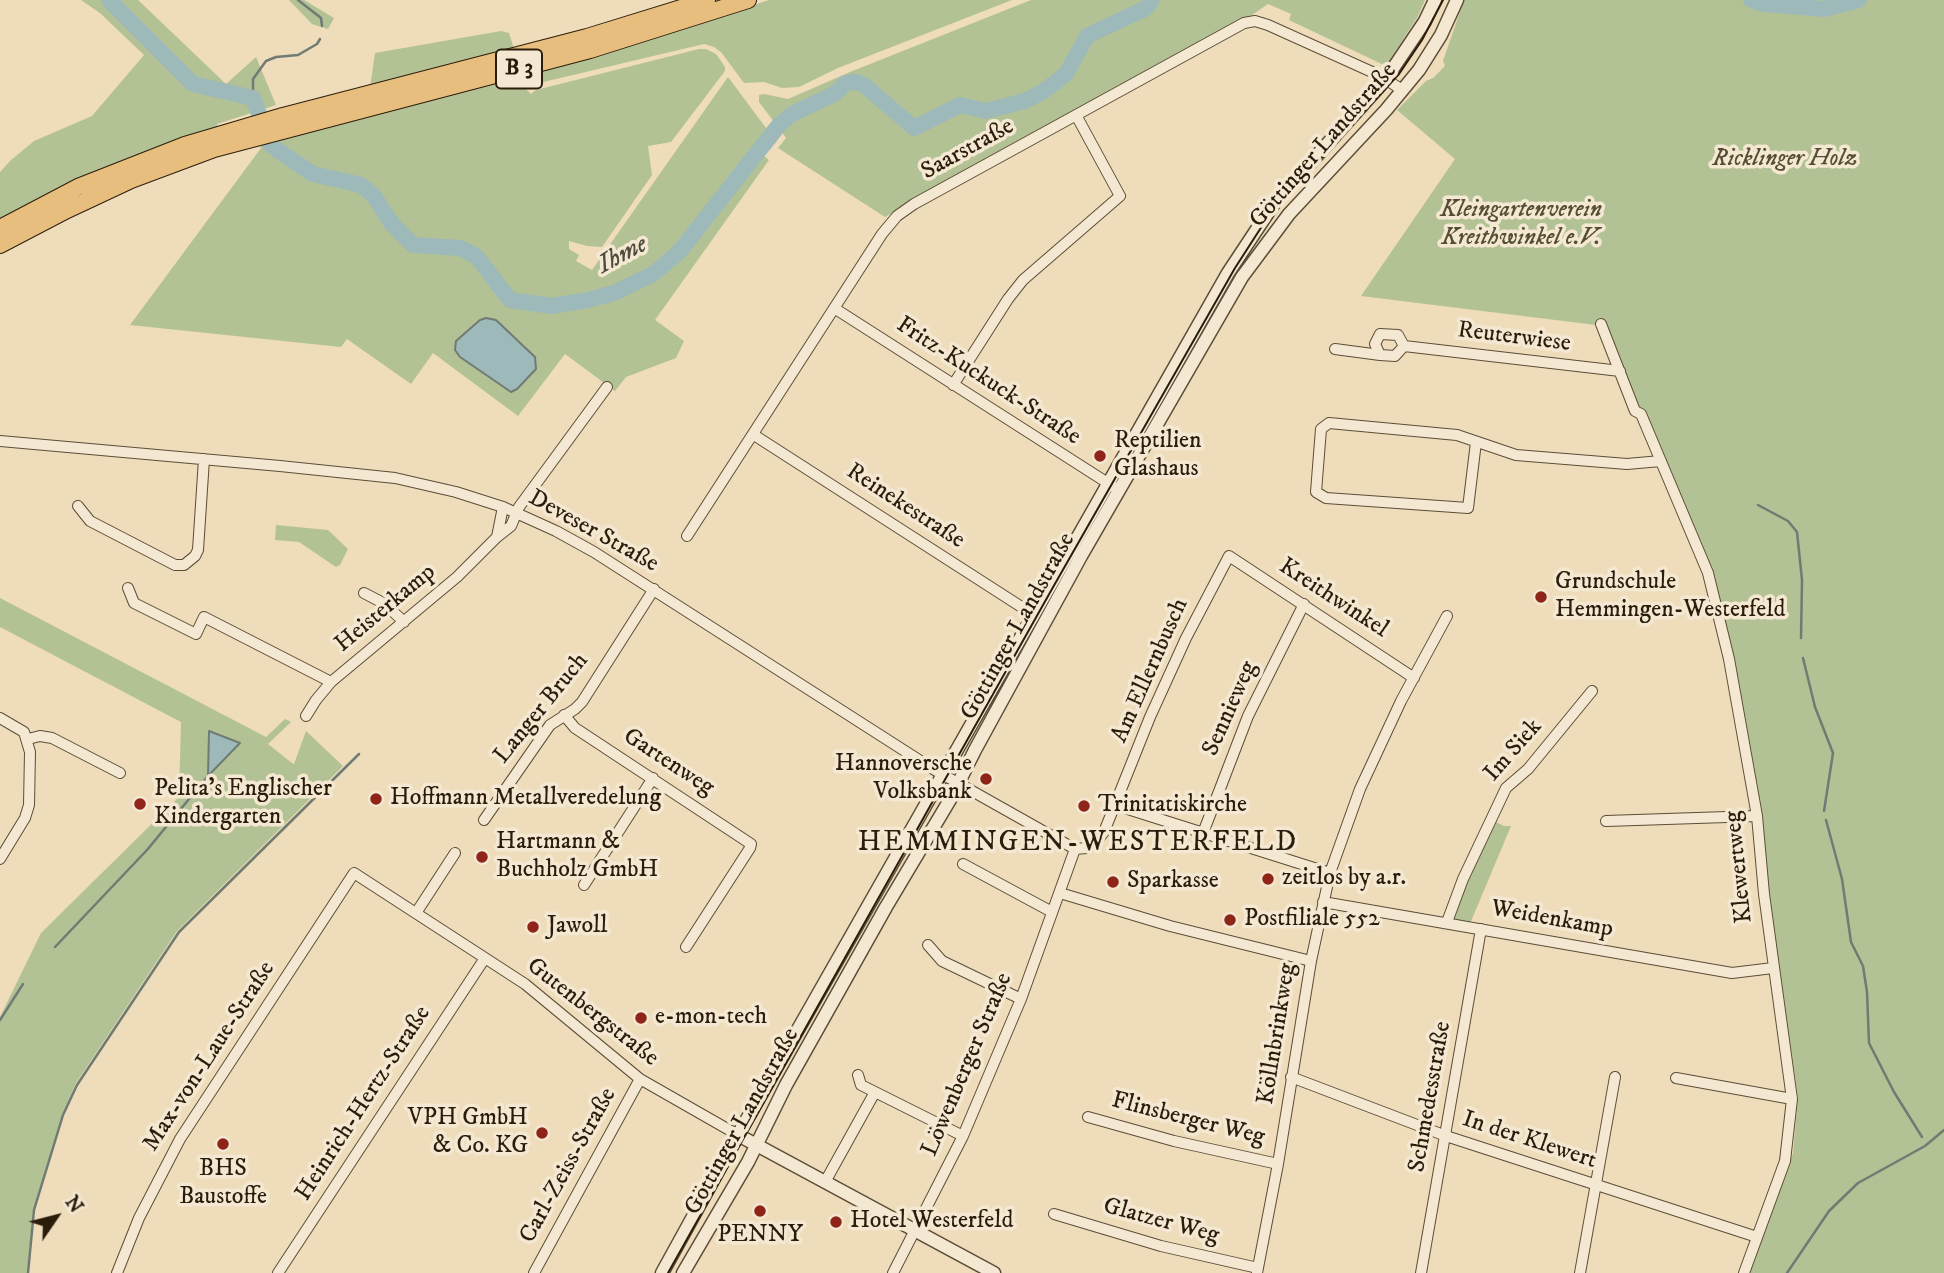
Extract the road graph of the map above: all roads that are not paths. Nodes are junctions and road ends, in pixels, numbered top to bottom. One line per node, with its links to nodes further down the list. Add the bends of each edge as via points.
1 (707, 0): 8 (highway, B 3)
2 (748, 0): 8 (highway, B 3, via 590,50)
3 (1435, 0): 5 (street, Göttinger Landstraße)
4 (1455, 4): 6 (street, Göttinger Landstraße, via 1441,35)
5 (1386, 79): 6 (street, Saarstraße); 7 (street, Saarstraße, via 1268,25 1244,23); 25 (street, Göttinger Landstraße, via 1263,217 1213,298)
6 (1402, 90): 25 (street, Göttinger Landstraße, via 1255,258)
7 (1076, 115): 12 (street, Saarstraße, via 905,210 882,234); 18 (street, via 1120,196 1023,280)
8 (285, 122): 9 (highway, B 3)
9 (247, 133): 10 (highway, B 3, via 169,150 70,191); 11 (highway, B 3, via 131,180)
10 (0, 228)
11 (0, 245)
12 (834, 308): 18 (street, Fritz-Kuckuck-Straße); 20 (street, Saarstraße)
13 (1601, 324): 17 (street, Reuterwiese)
14 (1404, 346): 16 (street, Reuterwiese, via 1395,356); 16 (street, Reuterwiese, via 1398,335 1380,334 1375,344); 17 (street, Reuterwiese)
15 (1335, 349): 16 (street, Reuterwiese)
16 (1380, 355)
17 (1620, 371): 24 (street, Reuterwiese)
18 (953, 385): 25 (street, Fritz-Kuckuck-Straße)
19 (607, 387): 28 (street, Heisterkamp)
20 (754, 435): 29 (street, Saarstraße); 36 (street, Reinekestraße)
21 (0, 441): 23 (street, Deveser Straße)
22 (1476, 442): 22 (street, via 1457,435 1329,423 1321,429 1316,492 1326,498 1468,508); 24 (street, via 1516,455 1627,464)
23 (204, 459): 26 (street, via 198,550 184,565 175,565 90,521); 27 (street, Deveser Straße, via 394,478)
24 (1661, 461): 50 (street, Klewertweg, via 1717,604)
25 (1114, 487): 36 (street, Göttinger Landstraße); 48 (street, Göttinger Landstraße)
26 (78, 506)
27 (503, 508): 28 (street, Deveser Straße); 30 (street)
28 (516, 513): 30 (street, Heisterkamp, via 511,526); 33 (street, Deveser Straße, via 585,547)
29 (687, 536)
30 (498, 537): 38 (street, Heisterkamp)
31 (1228, 556): 35 (street, Kreithwinkel); 49 (street, Am Ellernbusch, via 1189,632)
32 (128, 588): 40 (street, via 134,603 196,634 204,617)
33 (654, 589): 42 (street, Langer Bruch, via 582,702); 48 (street, Deveser Straße)
34 (363, 593): 38 (street, via 385,604)
35 (1304, 604): 39 (street, Kreithwinkel); 53 (street, Sennieweg, via 1248,715)
36 (1034, 615): 48 (street, Göttinger Landstraße)
37 (1447, 616): 39 (street, Köllnbrinkweg)
38 (404, 622): 40 (street, Heisterkamp)
39 (1415, 678): 59 (street, Köllnbrinkweg, via 1360,789)
40 (331, 682): 43 (street, Heisterkamp)
41 (1592, 691): 65 (street, Im Siek, via 1528,769 1506,788 1462,879)
42 (565, 715): 47 (street, Gartenweg, via 575,728); 51 (street, Langer Bruch, via 550,726)
43 (306, 716)
44 (0, 718): 45 (street, via 19,727)
45 (28, 739): 46 (street, via 52,738); 56 (street, via 29,805)
46 (120, 773)
47 (653, 778): 60 (street); 68 (street, Gartenweg, via 751,844)
48 (949, 779): 54 (street, Deveser Straße); 83 (street, Göttinger Landstraße); 83 (street, Göttinger Landstraße, via 951,798 786,1086)
49 (1115, 805): 53 (street); 54 (street, Am Ellernbusch, via 1094,844)
50 (1757, 816): 52 (street); 71 (street, Klewertweg)
51 (484, 820)
52 (1606, 821)
53 (1203, 833): 59 (street)
54 (1075, 849): 61 (street, Löwenberger Straße)
55 (455, 853): 64 (street)
56 (0, 859)
57 (963, 864): 63 (street)
58 (354, 873): 64 (street, Gutenbergstraße); 91 (street, Max-von-Laue-Straße, via 180,1139)
59 (1330, 873): 62 (street, Köllnbrinkweg)
60 (584, 884)
61 (1060, 893): 63 (street, Löwenberger Straße); 70 (street)
62 (1323, 902): 65 (street, Weidenkamp); 70 (street, Köllnbrinkweg)
63 (1052, 912): 72 (street, Löwenberger Straße)
64 (415, 913): 69 (street, Gutenbergstraße)
65 (1447, 922): 66 (street, Weidenkamp)
66 (1481, 929): 71 (street, Weidenkamp, via 1732,973); 82 (street, Schmedesstraße)
67 (928, 945): 72 (street, via 942,961)
68 (686, 947)
69 (485, 958): 77 (street, Gutenbergstraße, via 542,997); 92 (street, Heinrich-Hertz-Straße)
70 (1311, 961): 74 (street, Köllnbrinkweg)
71 (1773, 968): 79 (street, Klewertweg)
72 (1021, 999): 81 (street, Löwenberger Straße)
73 (858, 1075): 78 (street, via 861,1085)
74 (1292, 1077): 82 (street, In der Klewert); 84 (street, Köllnbrinkweg)
75 (1615, 1077): 86 (street)
76 (1676, 1078): 79 (street)
77 (640, 1079): 83 (street, Gutenbergstraße); 93 (street, Carl-Zeiss-Straße)
78 (875, 1092): 81 (street); 85 (street)
79 (1792, 1099): 89 (street, Klewertweg, via 1785,1161)
80 (1088, 1117): 84 (street, Flinsberger Weg)
81 (963, 1136): 88 (street, Löwenberger Straße)
82 (1446, 1136): 86 (street, In der Klewert); 98 (street, Schmedesstraße)
83 (746, 1140): 85 (street); 94 (street, Göttinger Landstraße); 95 (street, Göttinger Landstraße)
84 (1278, 1164): 90 (street, Köllnbrinkweg)
85 (825, 1182): 88 (street)
86 (1596, 1185): 89 (street, In der Klewert); 99 (street)
87 (1054, 1214): 90 (street, Glatzer Weg)
88 (916, 1231): 96 (street, Löwenberger Straße); 97 (street)
89 (1757, 1237): 100 (street, Klewertweg)
90 (1257, 1271)
91 (117, 1273)
92 (278, 1273)
93 (534, 1273)
94 (662, 1273)
95 (683, 1273)
96 (893, 1273)
97 (994, 1273)
98 (1421, 1273)
99 (1580, 1273)
100 (1744, 1273)

